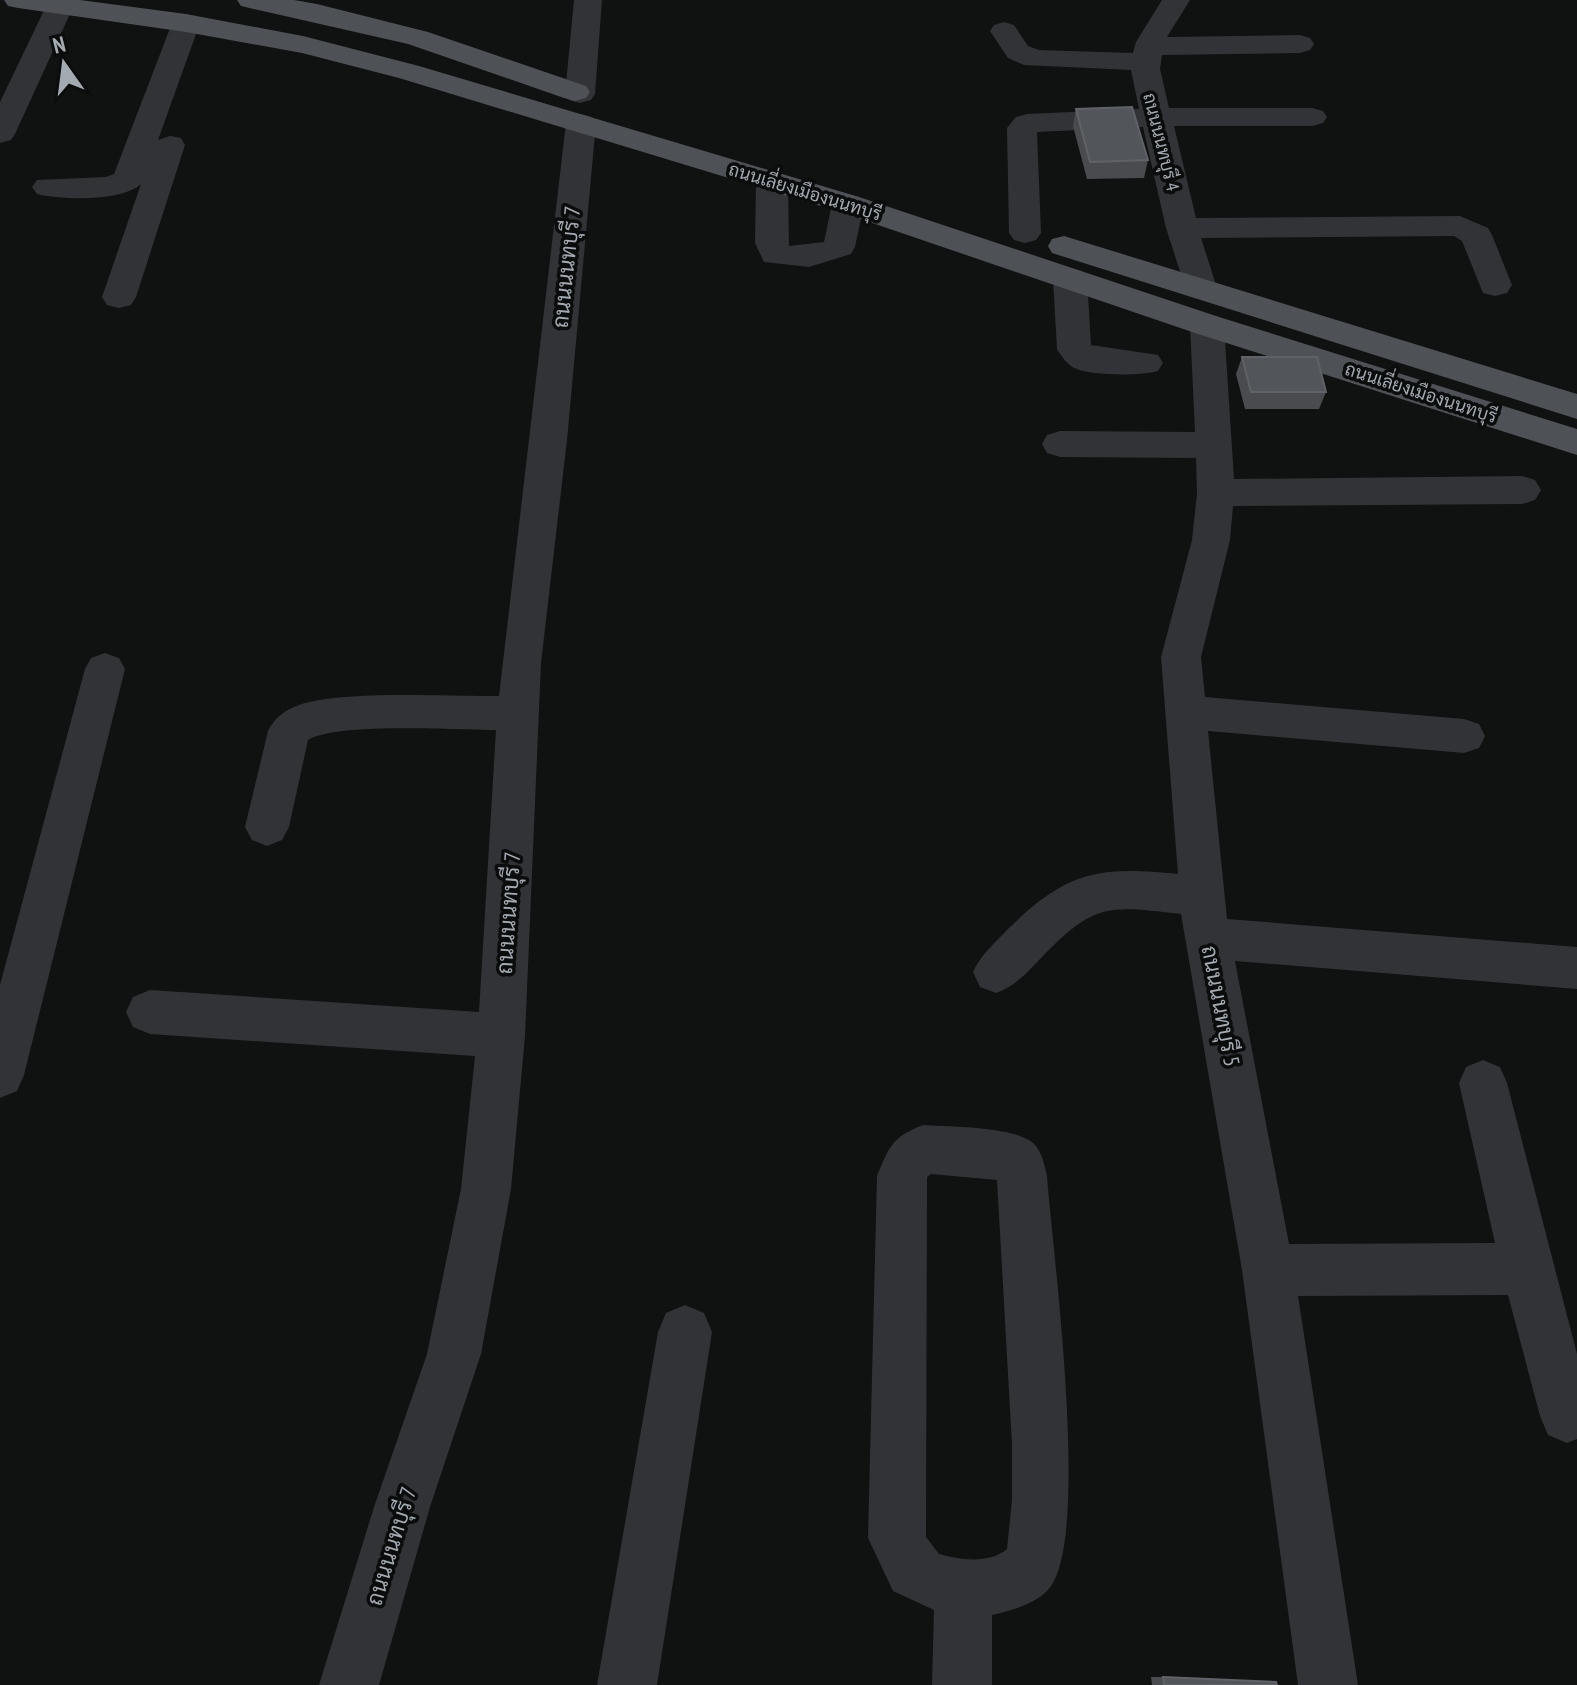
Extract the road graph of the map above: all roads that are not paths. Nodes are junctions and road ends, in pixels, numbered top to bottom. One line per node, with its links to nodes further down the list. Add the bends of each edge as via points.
1 (18, 0): 5 (main road, ถนนเลี่ยงเมืองนนทบุรี)
2 (165, 0): 11 (main road)
3 (251, 0): 11 (main road, ถนนเลี่ยงเมืองนนทบุรี, via 418,38)
4 (588, 0): 12 (street, ถนนนนทบุรี 7)
5 (60, 5): 7 (main road, ถนนเลี่ยงเมืองนนทบุรี); 16 (street)
6 (1172, 5): 10 (street)
7 (186, 23): 12 (main road, ถนนเลี่ยงเมืองนนทบุรี); 15 (street)
8 (1004, 31): 10 (street, via 1018,52 1034,59)
9 (1300, 44): 10 (street)
10 (1147, 54): 13 (street, ถนนนนทบุรี 4)
11 (482, 60): 12 (main road, ถนนเลี่ยงเมืองนนทบุรี)
12 (581, 108): 17 (main road, ถนนเลี่ยงเมืองนนทบุรี); 21 (main road, ถนนเลี่ยงเมืองนนทบุรี); 35 (street, ถนนนนทบุรี 7)
13 (1155, 117): 14 (street); 20 (street, ถนนนนทบุรี 4); 21 (street, via 1027,123 1022,128)
14 (1312, 117)
15 (151, 123): 18 (street, via 128,180 121,185); 24 (street, via 170,128 173,136)
16 (0, 134)
17 (772, 182): 19 (main road, ถนนเลี่ยงเมืองนนทบุรี); 19 (street, via 771,243 776,255 793,258 839,247)
18 (48, 187)
19 (848, 204): 22 (main road, ถนนเลี่ยงเมืองนนทบุรี)
20 (1182, 228): 23 (street, via 1460,226 1476,235); 25 (street, ถนนนนทบุรี 4)
21 (1025, 233): 25 (main road, ถนนเลี่ยงเมืองนนทบุรี)
22 (1070, 279): 25 (main road, ถนนเลี่ยงเมืองนนทบุรี); 26 (street, via 1078,355)
23 (1495, 285)
24 (119, 297)
25 (1204, 306): 27 (main road, ถนนเลี่ยงเมืองนนทบุรี); 28 (main road, ถนนเลี่ยงเมืองนนทบุรี); 30 (street, ถนนนนทบุรี 5)
26 (1146, 363)
27 (1577, 407)
28 (1577, 442)
29 (1060, 444): 30 (street)
30 (1214, 445): 32 (street, ถนนนนทบุรี 5)
31 (1522, 490): 32 (street)
32 (1216, 493): 34 (street, ถนนนนทบุรี 5, via 1211,540 1181,657)
33 (105, 669): 43 (street)
34 (1185, 712): 36 (street); 38 (street, ถนนนนทบุรี 5)
35 (518, 713): 37 (street, via 308,719 289,731); 42 (street, ถนนนนทบุรี 7)
36 (1464, 736)
37 (267, 827)
38 (1206, 918): 39 (street); 40 (street, via 1134,892 1085,896 1060,912); 45 (street, ถนนนนทบุรี 5)
39 (1577, 968)
40 (996, 972)
41 (150, 1012): 42 (street)
42 (501, 1036): 50 (street, ถนนนนทบุรี 7, via 486,1189 454,1354)
43 (0, 1075)
44 (1483, 1083): 46 (street)
45 (1268, 1270): 46 (street); 53 (street, ถนนนนทบุรี 5)
46 (1528, 1272): 48 (street)
47 (685, 1332): 51 (street)
48 (1567, 1416)
49 (963, 1590): 49 (street, via 1018,1575 1037,1555 1042,1492 1022,1176 1012,1157 923,1149 908,1161 902,1176 897,1538 907,1565 923,1579); 52 (street)
50 (349, 1685)
51 (627, 1685)
52 (962, 1685)
53 (1328, 1685)

